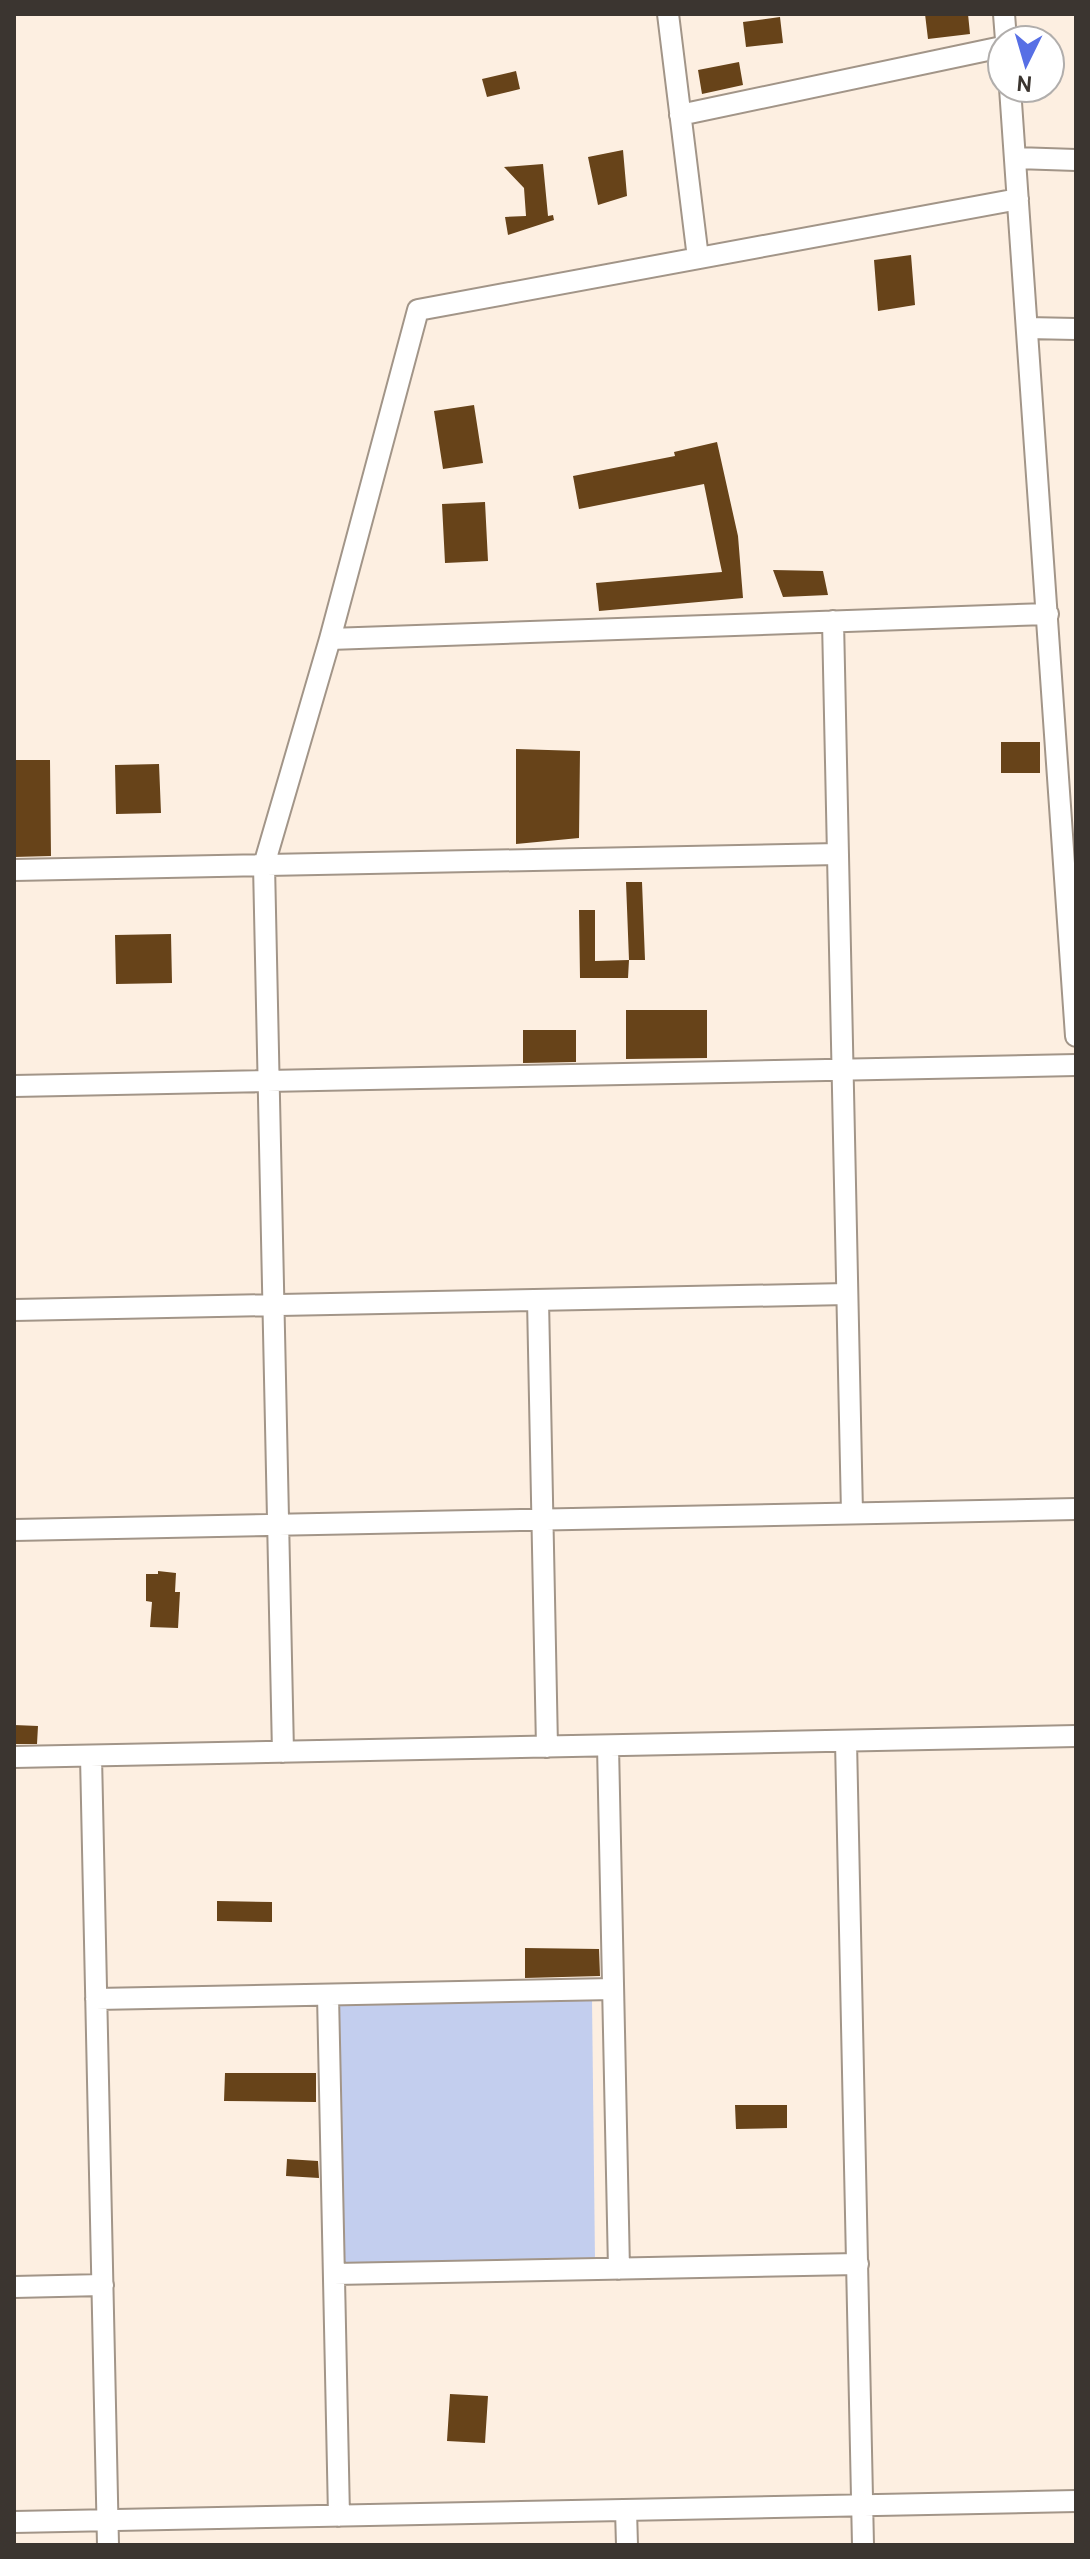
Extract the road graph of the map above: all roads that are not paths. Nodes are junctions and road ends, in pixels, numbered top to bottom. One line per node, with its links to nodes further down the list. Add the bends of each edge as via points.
1 (668, 14): 4 (street)
2 (986, 50): 4 (street)
3 (1011, 104): 5 (street)
4 (680, 115): 8 (street)
5 (1015, 158): 6 (street); 7 (street)
6 (1076, 160)
7 (1018, 199): 8 (street); 9 (street)
8 (698, 258): 13 (street, via 418,310)
9 (1027, 328): 10 (street); 11 (street)
10 (1076, 329)
11 (1048, 614): 12 (street); 17 (street)
12 (833, 621): 13 (street); 14 (street)
13 (330, 639): 15 (street)
14 (838, 854): 15 (street); 19 (street)
15 (264, 865): 16 (street); 20 (street)
16 (14, 870)
17 (1076, 1036)
18 (1076, 1065): 19 (street)
19 (842, 1069): 20 (street); 22 (street)
20 (269, 1080): 21 (street); 24 (street)
21 (14, 1086)
22 (847, 1294): 23 (street); 27 (street)
23 (538, 1300): 24 (street); 28 (street)
24 (274, 1305): 25 (street); 29 (street)
25 (14, 1310)
26 (1076, 1509): 27 (street)
27 (852, 1513): 28 (street)
28 (542, 1519): 29 (street); 34 (street)
29 (278, 1525): 30 (street); 35 (street)
30 (14, 1530)
31 (1076, 1736): 32 (street)
32 (846, 1741): 33 (street); 41 (street)
33 (608, 1746): 34 (street); 38 (street)
34 (547, 1747): 35 (street)
35 (283, 1752): 36 (street)
36 (91, 1756): 37 (street); 40 (street)
37 (14, 1757)
38 (613, 1989): 39 (street); 42 (street)
39 (328, 1995): 40 (street); 43 (street)
40 (96, 1999): 44 (street)
41 (858, 2264): 42 (street); 47 (street)
42 (619, 2269): 43 (street)
43 (334, 2274): 49 (street)
44 (103, 2285): 45 (street); 50 (street)
45 (14, 2287)
46 (1076, 2501): 47 (street)
47 (863, 2506): 48 (street); 54 (street)
48 (626, 2510): 49 (street); 53 (street)
49 (339, 2516): 50 (street)
50 (107, 2520): 51 (street); 52 (street)
51 (14, 2522)
52 (108, 2545)
53 (627, 2545)
54 (863, 2545)

